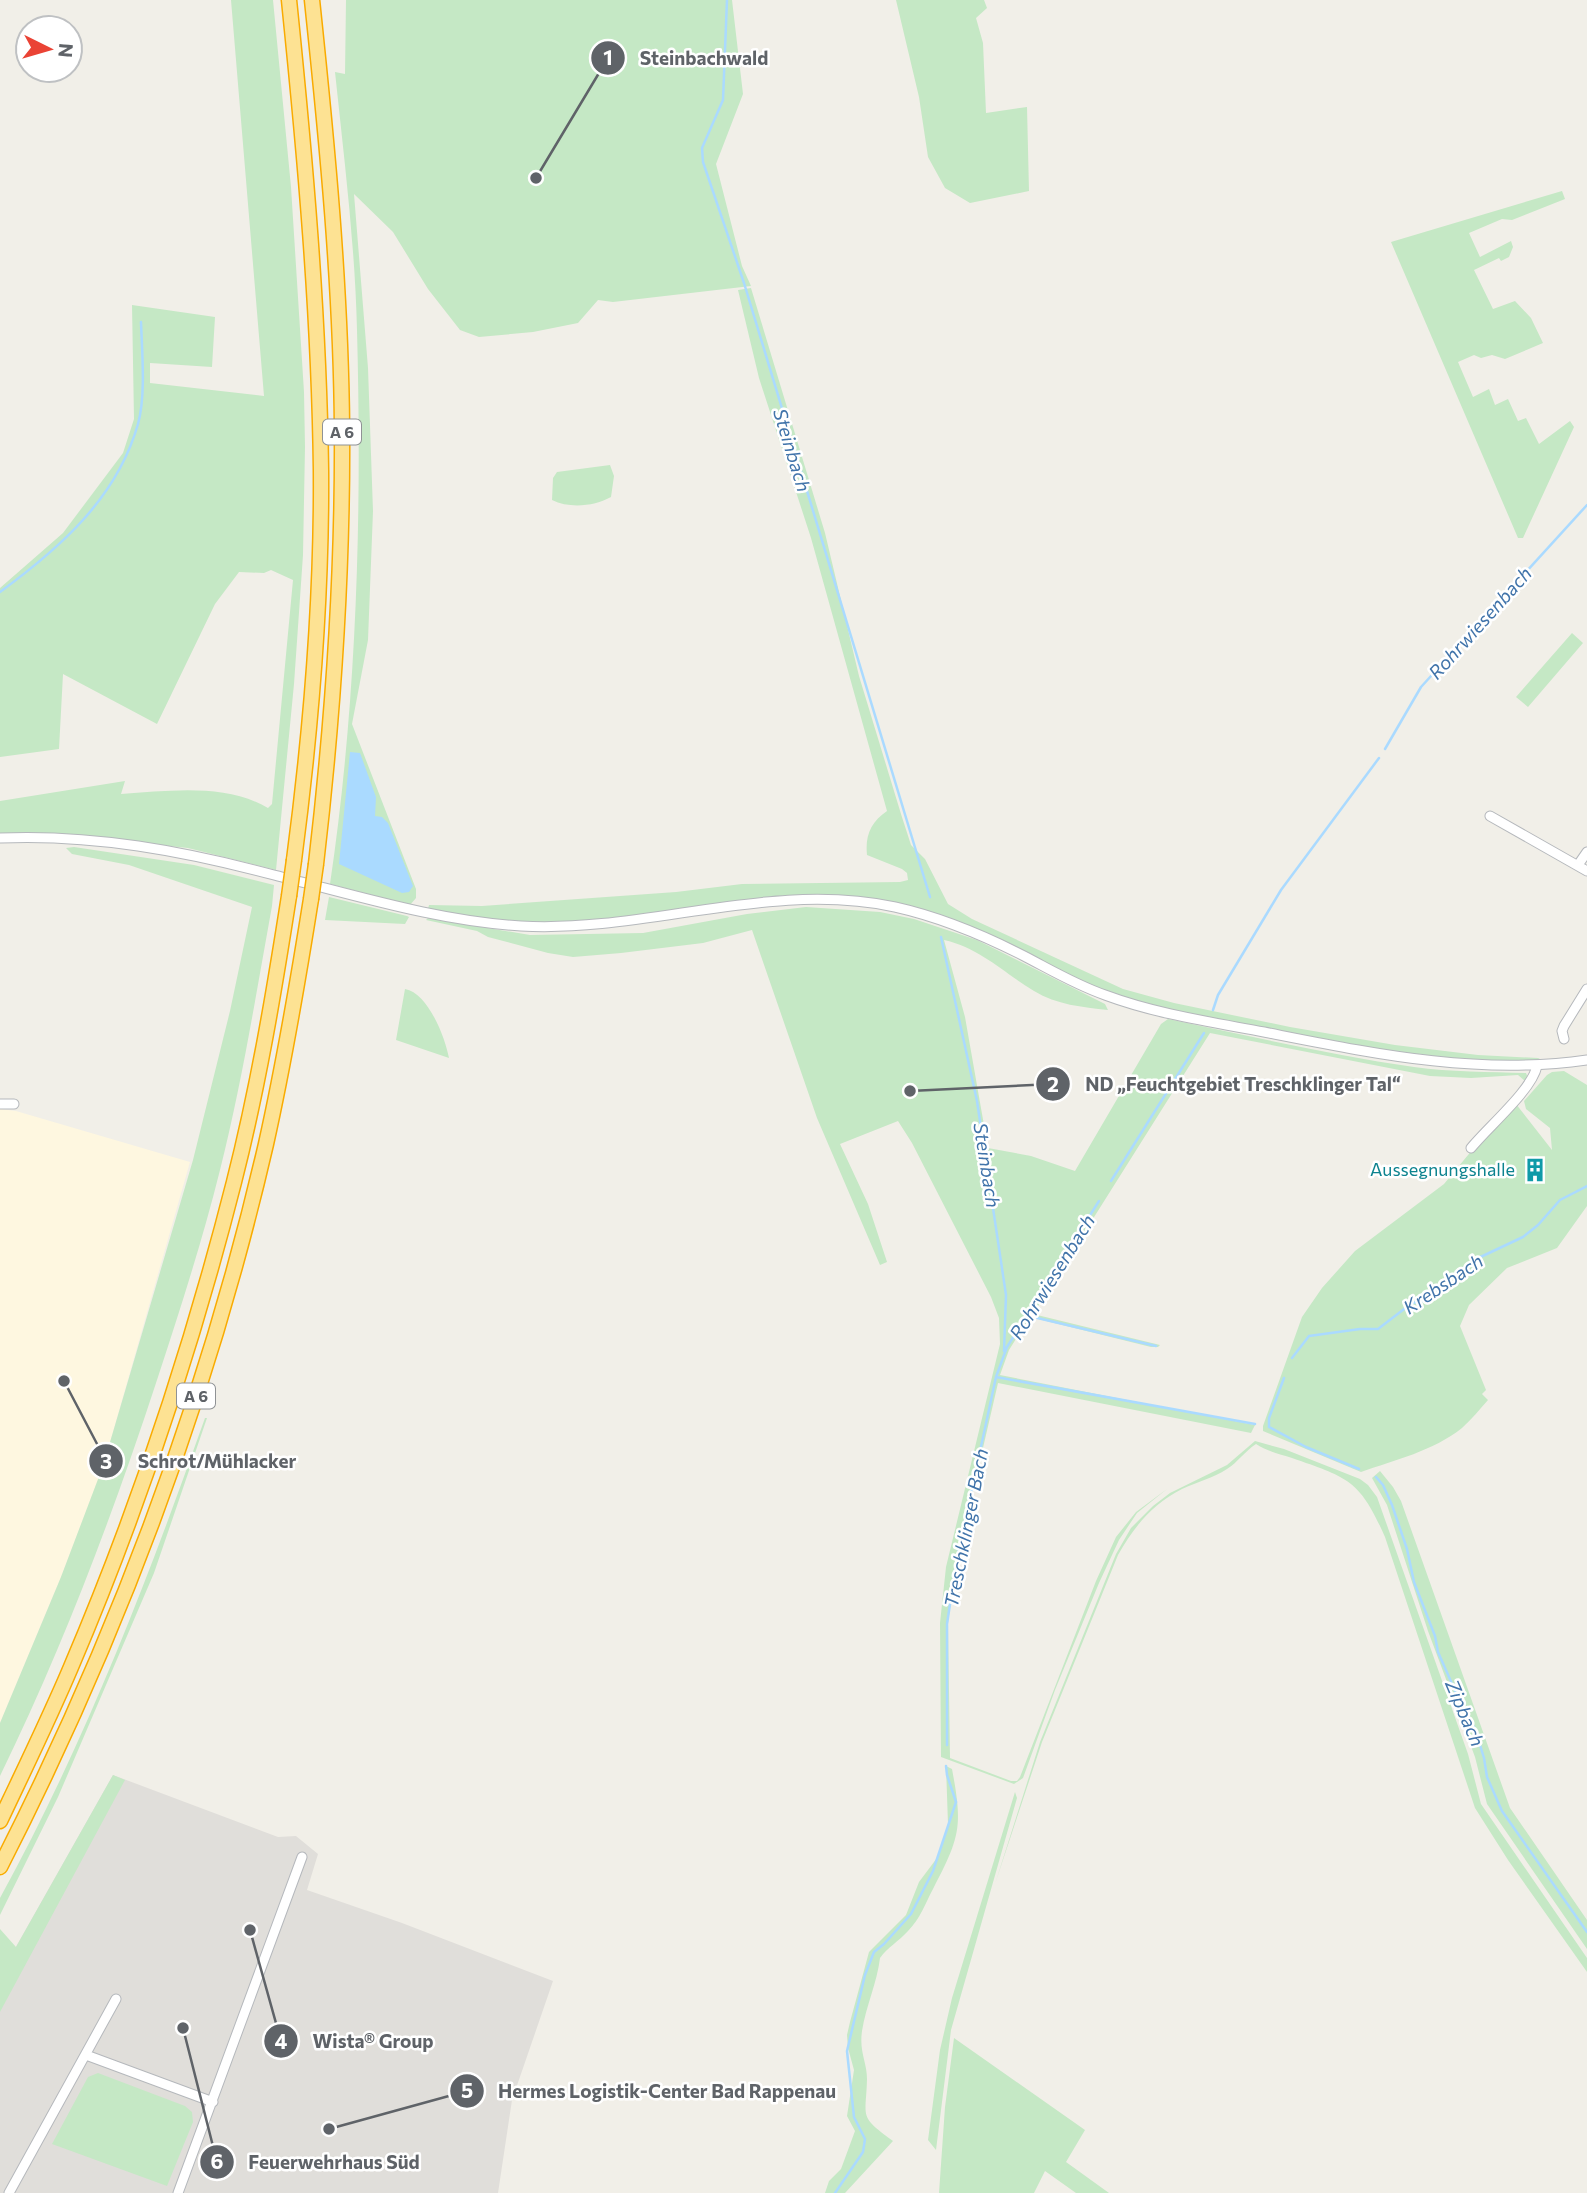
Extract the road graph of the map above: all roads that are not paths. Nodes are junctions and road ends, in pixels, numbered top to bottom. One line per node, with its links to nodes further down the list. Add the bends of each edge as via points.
1 (289, 0): 15 (highway, A 6, bridge, via 311,224 321,472 316,641 289,896 255,1093 198,1313 116,1555 71,1668)
2 (312, 0): 17 (highway, A 6, bridge, via 335,256 342,426 337,643 311,899 265,1145 200,1386 92,1675)
3 (1490, 816): 6 (street)
4 (0, 838): 11 (street, via 105,841 164,849 416,911 523,926 615,924 773,901 862,902 946,921 1078,985 1129,1004 1395,1058)
5 (1587, 852): 6 (street)
6 (1578, 865): 7 (street)
7 (1587, 870)
8 (1587, 989): 9 (street, via 1564,1026)
9 (1564, 1039)
10 (1587, 1060): 11 (street)
11 (1537, 1066): 14 (street, via 1527,1086)
12 (0, 1104): 13 (street)
13 (14, 1104)
14 (1471, 1149)
15 (0, 1821)
16 (302, 1857): 20 (street)
17 (0, 1867)
18 (116, 1999): 19 (street)
19 (86, 2055): 20 (street); 21 (street)
20 (213, 2102): 22 (street)
21 (9, 2193)
22 (178, 2193)

